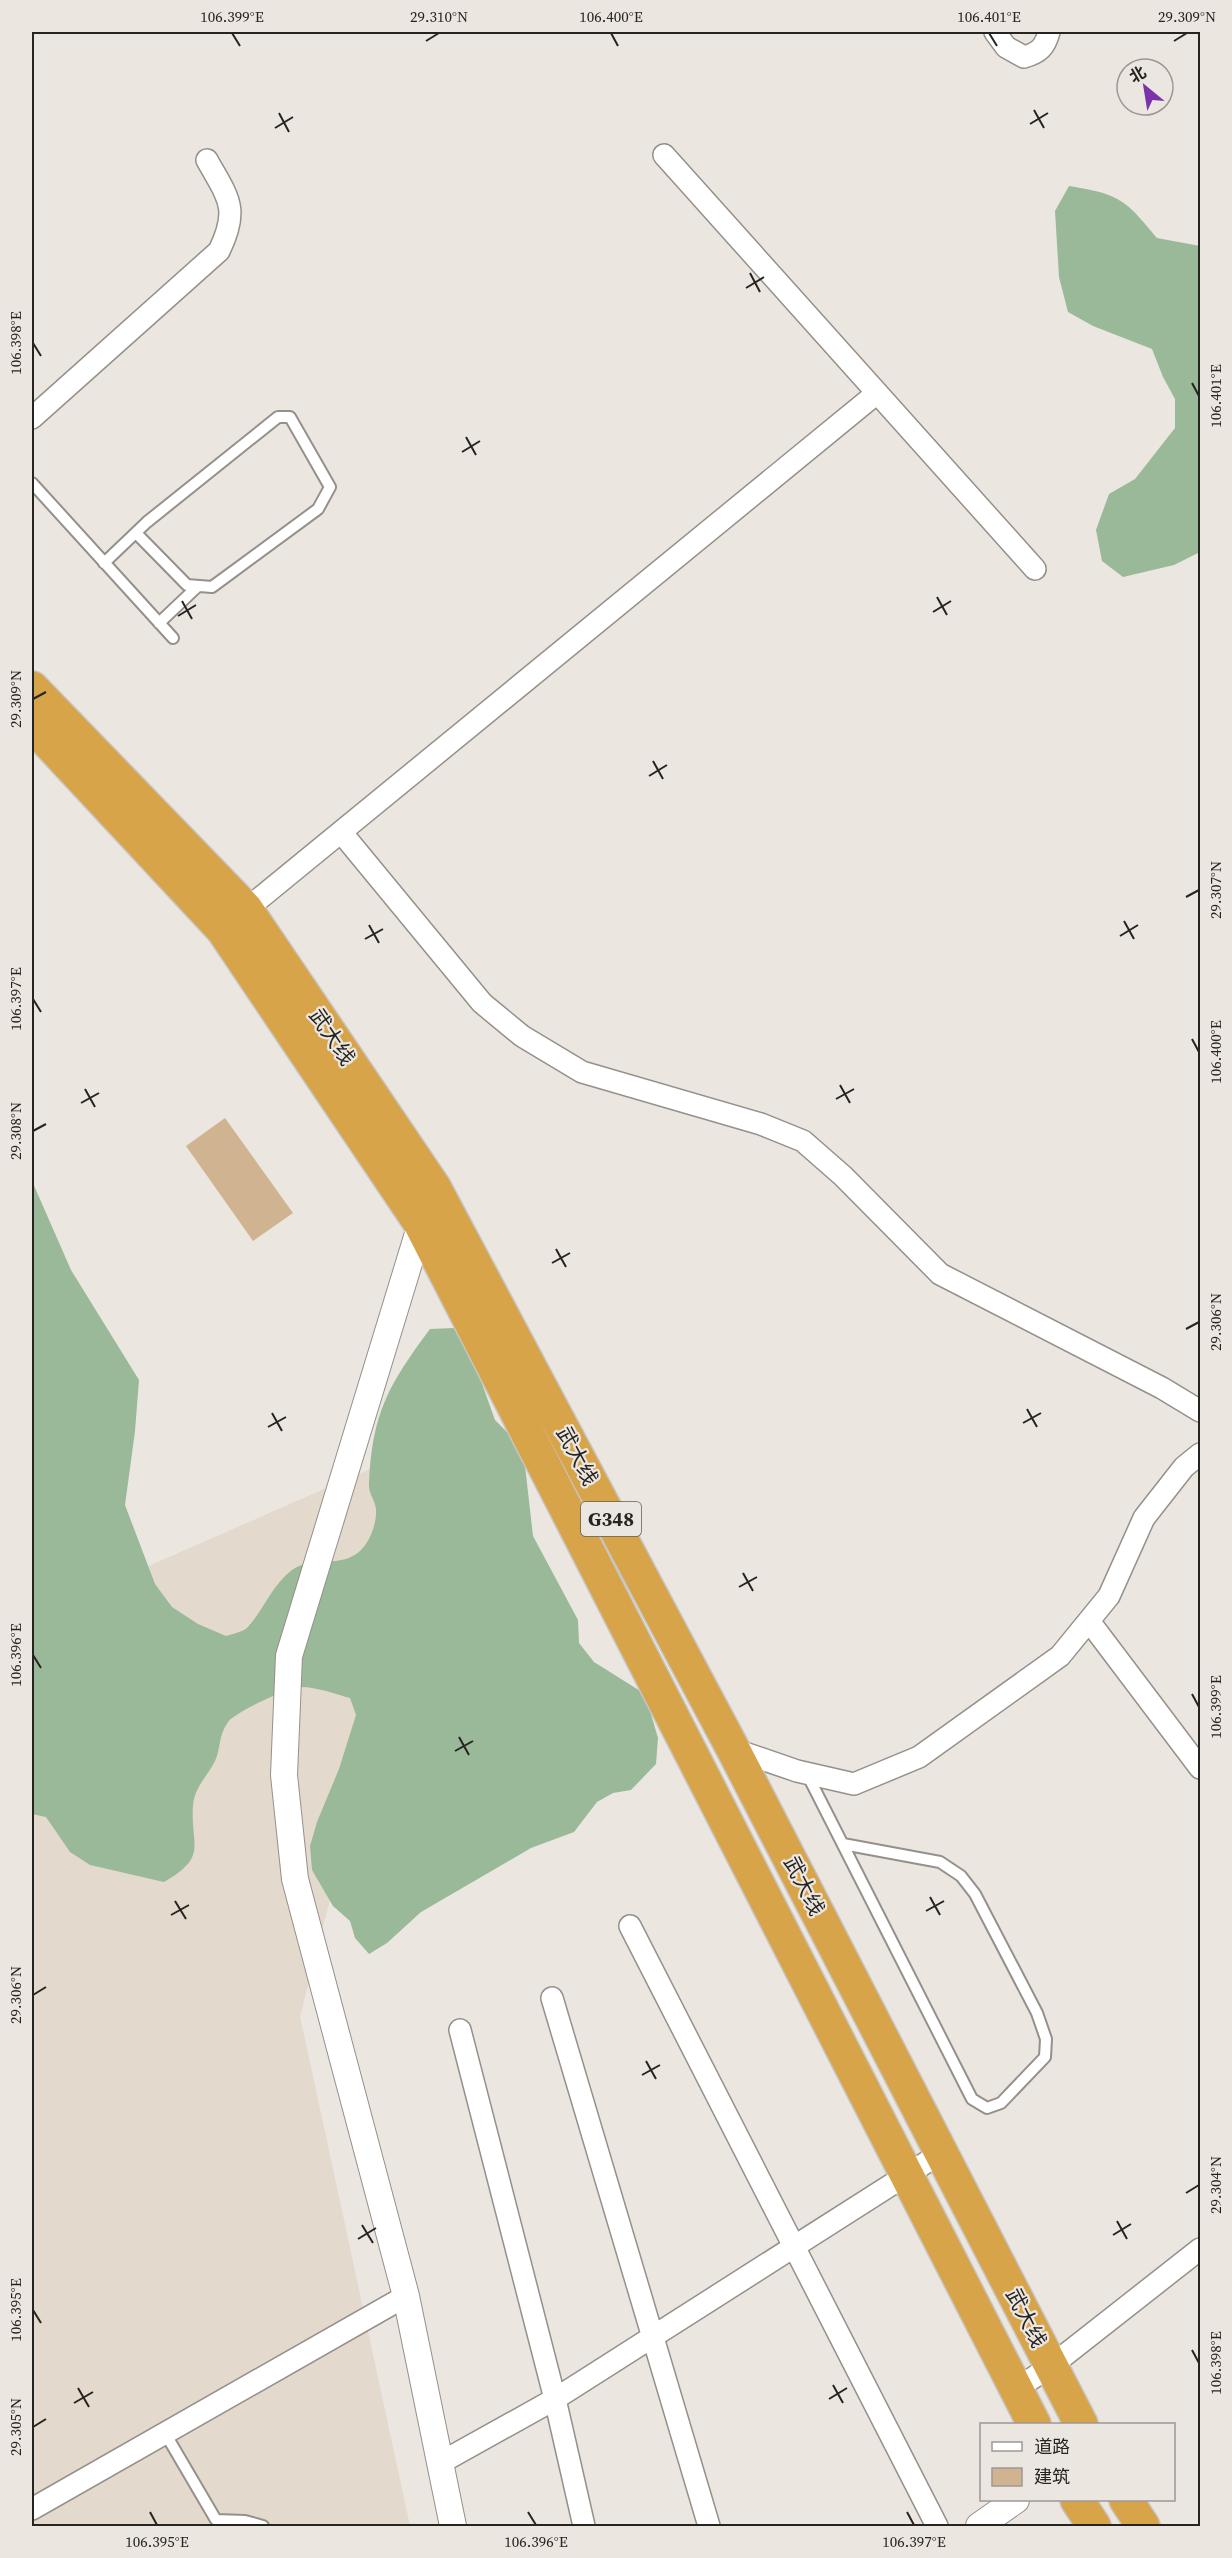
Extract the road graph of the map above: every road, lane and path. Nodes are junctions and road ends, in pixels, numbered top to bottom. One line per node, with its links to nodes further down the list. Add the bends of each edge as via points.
1 (995, 32): 2 (street, via 1006,47 1024,57 1037,53 1046,44)
2 (1049, 32)
3 (664, 155): 5 (street)
4 (207, 160): 6 (street, via 230,203 230,230 219,250)
5 (877, 393): 10 (street); 16 (street)
6 (32, 418)
7 (32, 483): 9 (lane)
8 (136, 533): 9 (lane); 11 (lane, via 187,585); 11 (lane, via 278,417 290,417 330,487 318,509 212,587)
9 (104, 563): 12 (lane)
10 (1035, 569)
11 (198, 586): 12 (lane)
12 (159, 623): 13 (lane)
13 (173, 639)
14 (32, 688): 17 (highway, 武大线 / G348)
15 (32, 725): 17 (highway, 武大线 / G348)
16 (341, 832): 17 (street); 20 (street, via 482,1003 522,1036 582,1072 761,1124 803,1141 940,1274)
17 (235, 920): 18 (highway, 武大线 / G348); 19 (highway, 武大线 / G348)
18 (434, 1187): 19 (street); 23 (highway, 武大线 / G348)
19 (420, 1223): 31 (highway, 武大线 / G348); 34 (street, via 289,1656 284,1775 295,1879)
20 (1200, 1411)
21 (1200, 1454): 22 (street, via 1184,1467 1144,1518 1109,1596)
22 (1089, 1621): 24 (street); 25 (street, via 1060,1656 919,1756 854,1784)
23 (734, 1749): 25 (street); 30 (highway, 武大线 / G348)
24 (1200, 1768)
25 (807, 1774): 26 (lane)
26 (843, 1844): 26 (lane, via 972,2099 987,2108 1001,2103 1045,2057 1046,2039 1037,2013 975,1894 961,1876 940,1862)
27 (630, 1926): 32 (street)
28 (552, 1998): 35 (street)
29 (460, 2030): 38 (street)
30 (941, 2153): 31 (street); 36 (highway, 武大线 / G348)
31 (907, 2176): 32 (street); 37 (highway, 武大线 / G348)
32 (794, 2247): 35 (street); 52 (street)
33 (1200, 2249): 36 (street)
34 (406, 2296): 41 (street); 42 (street)
35 (653, 2335): 38 (street); 51 (street)
36 (1051, 2366): 37 (street); 40 (highway, 武大线 / G348)
37 (1016, 2389): 39 (highway, 武大线 / G348)
38 (555, 2399): 42 (street); 50 (street)
39 (1033, 2423)
40 (1080, 2423)
41 (165, 2433): 46 (street); 47 (lane)
42 (440, 2463): 49 (street)
43 (1013, 2501): 53 (street)
44 (1078, 2501): 54 (highway)
45 (1127, 2501): 55 (highway)
46 (32, 2509)
47 (212, 2523): 48 (lane, via 245,2521)
48 (263, 2526)
49 (453, 2526)
50 (584, 2526)
51 (709, 2526)
52 (937, 2526)
53 (979, 2526)
54 (1094, 2526)
55 (1143, 2526)

